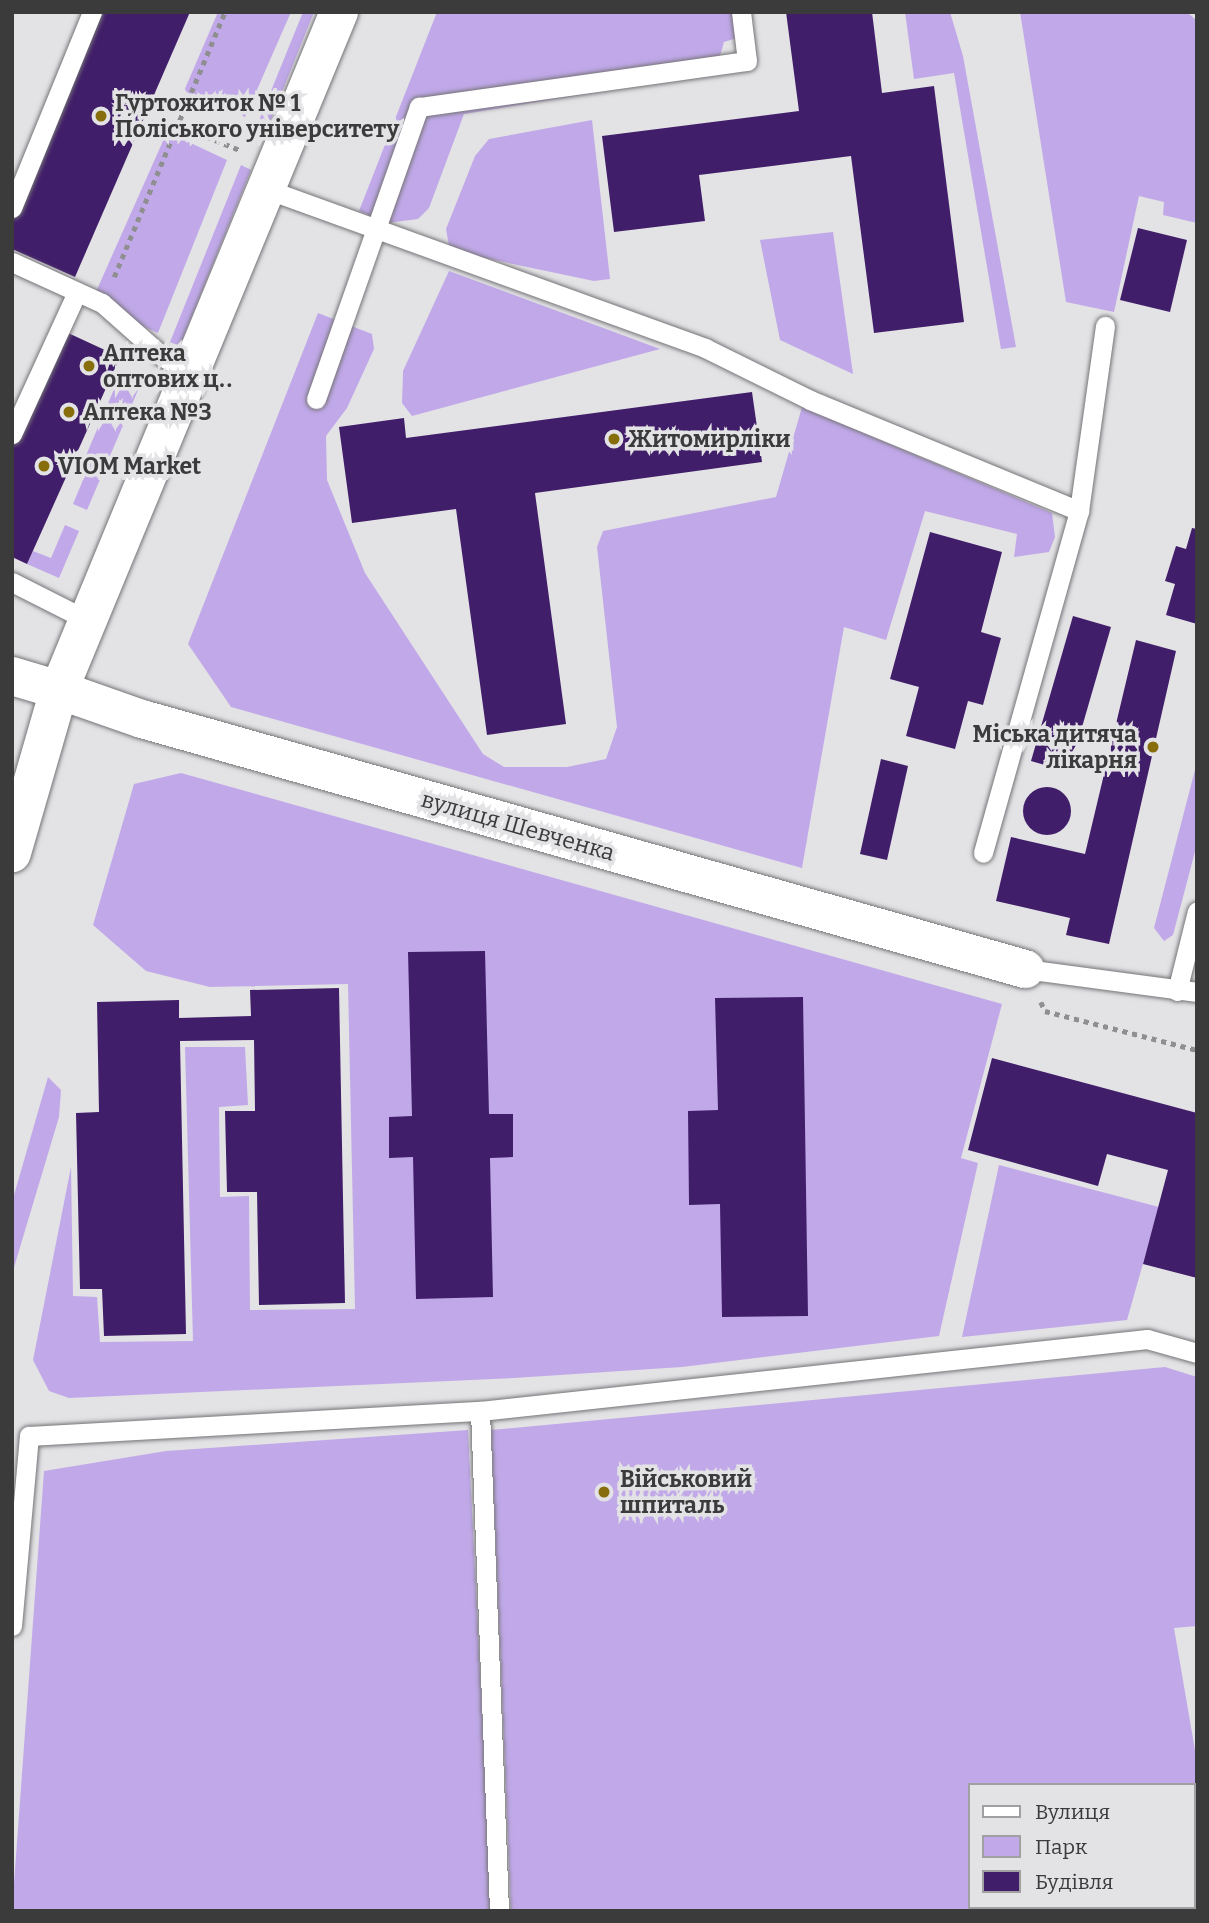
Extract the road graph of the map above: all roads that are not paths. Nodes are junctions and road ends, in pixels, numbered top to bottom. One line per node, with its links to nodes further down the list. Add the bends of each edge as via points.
1 (92, 12): 5 (lane)
2 (339, 12): 4 (street)
3 (741, 12): 6 (lane, via 747,61 419,107)
4 (269, 190): 6 (lane); 10 (street)
5 (12, 208)
6 (376, 226): 11 (lane); 13 (lane, via 705,348 810,400)
7 (12, 262): 8 (lane)
8 (77, 292): 10 (lane, via 102,303 163,357); 12 (lane)
9 (1105, 326): 13 (lane)
10 (192, 374): 15 (street)
11 (316, 399)
12 (12, 434)
13 (1079, 511): 19 (lane)
14 (12, 582): 15 (lane)
15 (91, 622): 17 (street)
16 (12, 676): 17 (street, вулиця Шевченка)
17 (59, 690): 18 (street); 21 (street, вулиця Шевченка, via 142,719)
18 (12, 853)
19 (984, 853)
20 (1197, 911): 22 (lane)
21 (1025, 969): 22 (lane)
22 (1187, 992)
23 (1197, 1353): 24 (lane, via 1147,1339)
24 (480, 1411): 25 (lane, via 29,1436); 26 (lane)
25 (12, 1626)
26 (499, 1911)

